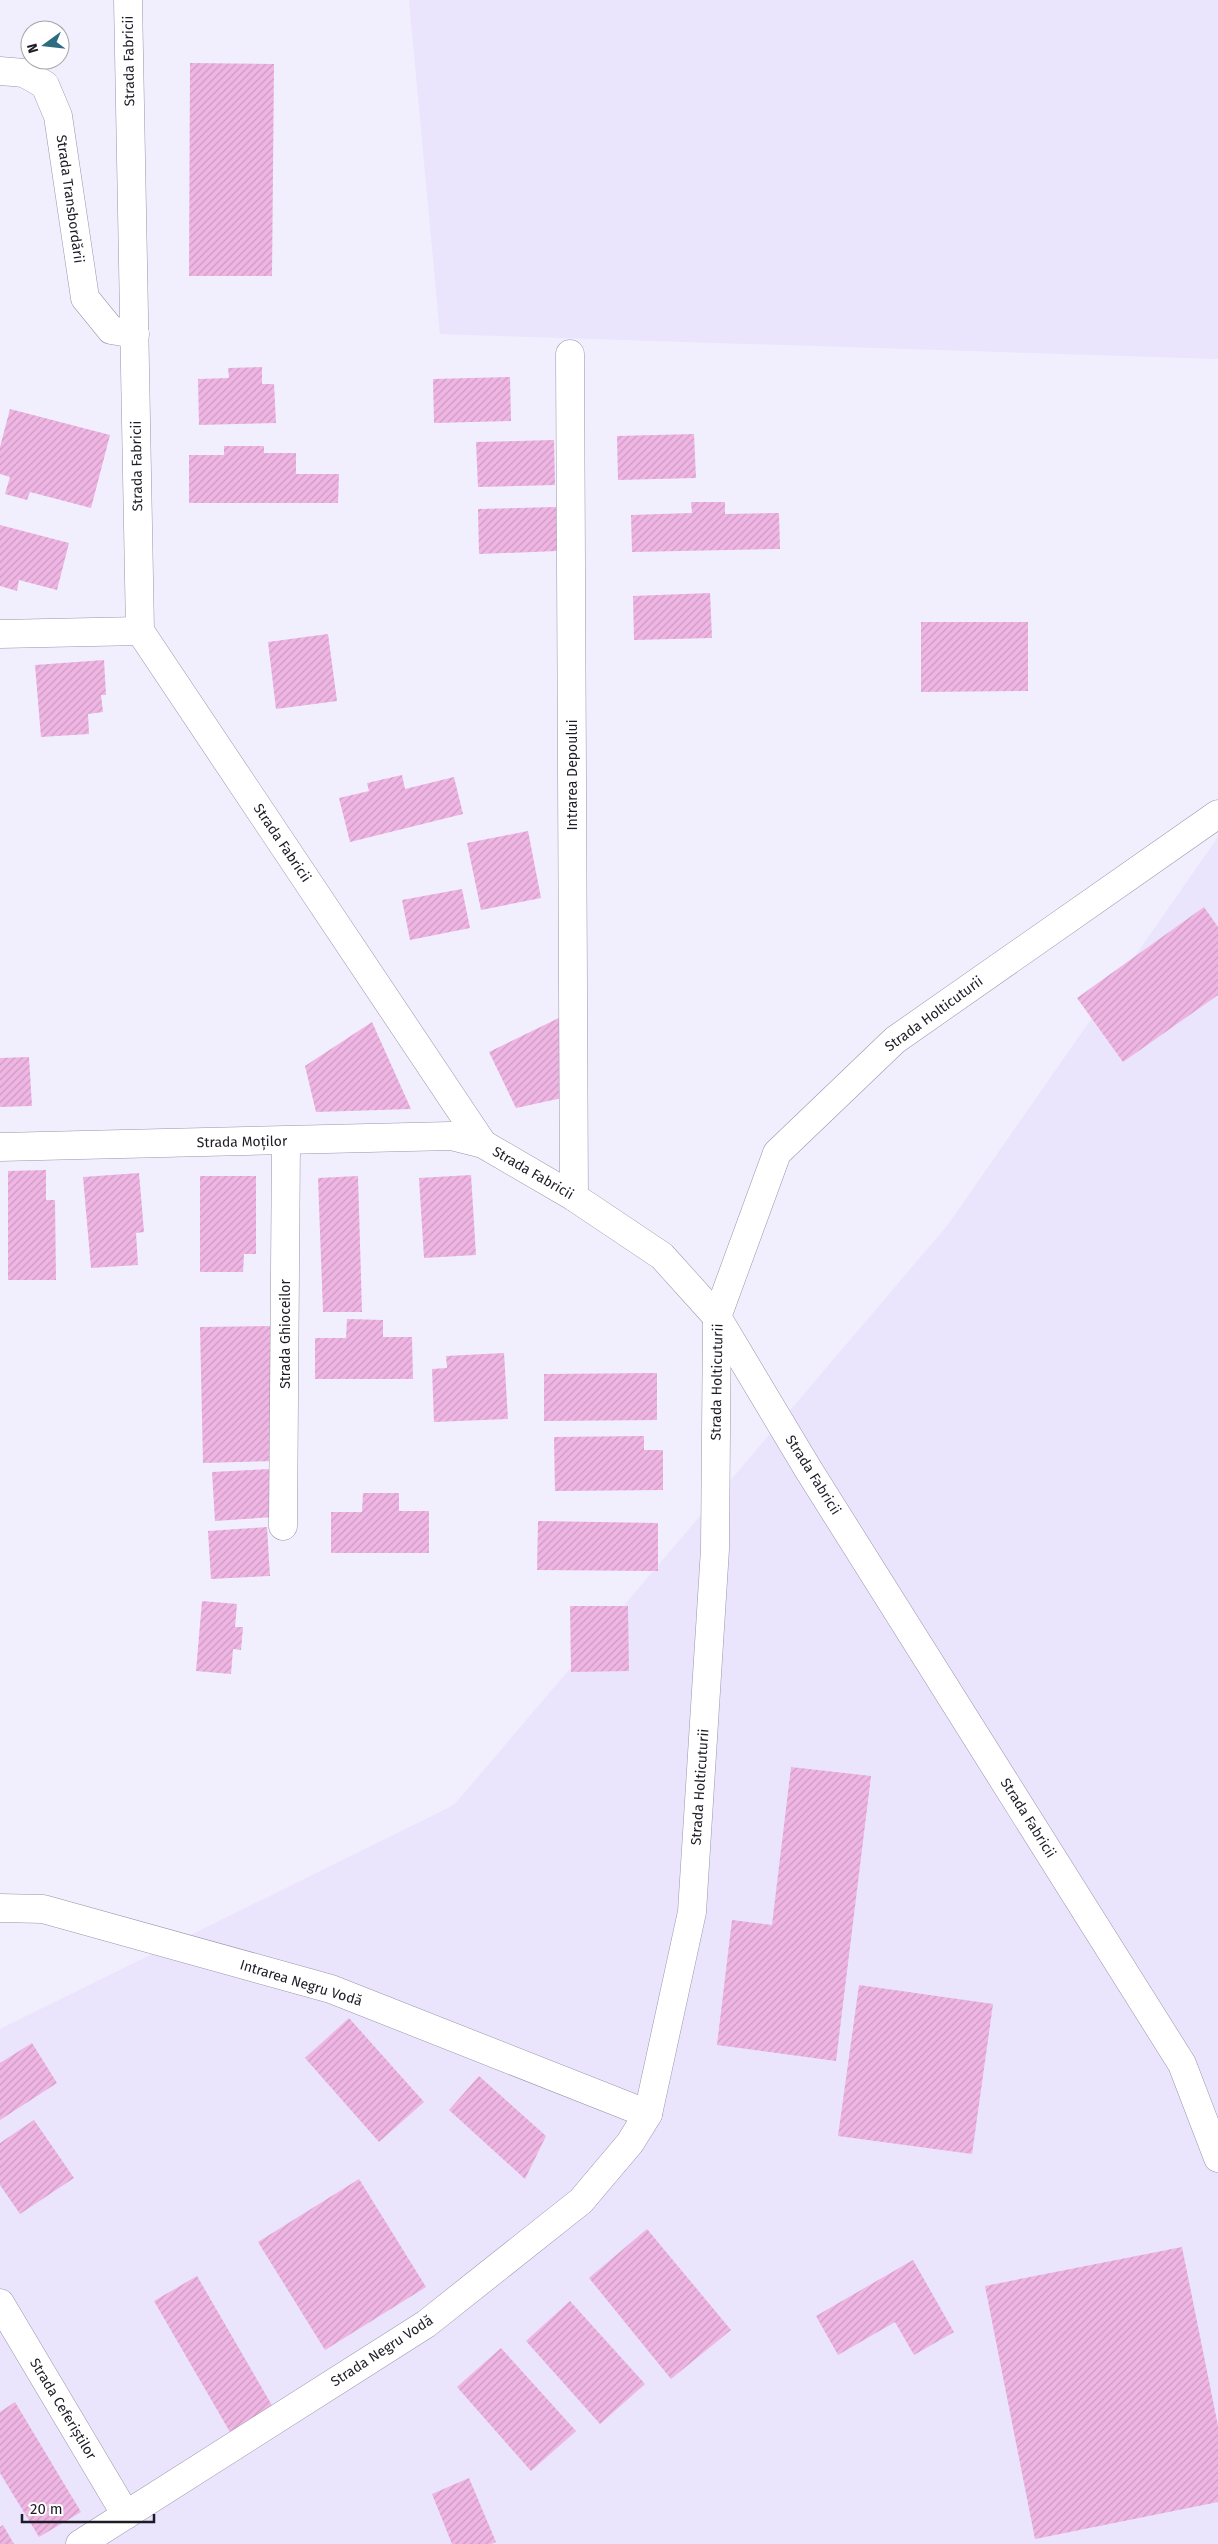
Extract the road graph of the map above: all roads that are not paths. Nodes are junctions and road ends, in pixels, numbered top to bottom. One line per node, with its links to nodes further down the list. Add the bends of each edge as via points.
1 (128, 0): 3 (street, Strada Fabricii)
2 (0, 71): 3 (street, Strada Transbordării, via 24,73 45,85 58,116 85,298 111,330)
3 (135, 334): 5 (street, Strada Fabricii)
4 (570, 354): 11 (street, Intrarea Depoului)
5 (140, 632): 6 (street); 9 (street, Strada Fabricii)
6 (0, 634)
7 (1218, 814): 12 (street, Strada Holticuturii, via 895,1040 777,1153)
8 (286, 1142): 9 (street, Strada Moților, via 451,1136); 10 (street, Strada Moților); 13 (street, Strada Ghioceilor)
9 (482, 1144): 11 (street, Strada Fabricii)
10 (0, 1147)
11 (574, 1196): 12 (street, Strada Fabricii, via 662,1256)
12 (717, 1317): 15 (street, Strada Holticuturii, via 715,1549 692,1912); 16 (street, Strada Fabricii, via 808,1469 1182,2064)
13 (283, 1526)
14 (0, 1908): 15 (street, Intrarea Negru Vodă, via 43,1909 331,1989)
15 (648, 2114): 18 (street, Strada Negru Vodă, via 630,2143 581,2201 426,2324)
16 (1218, 2158)
17 (0, 2303): 18 (street, Strada Ceferiștilor)
18 (126, 2515): 19 (street, Strada Negru Vodă)
19 (80, 2544)

